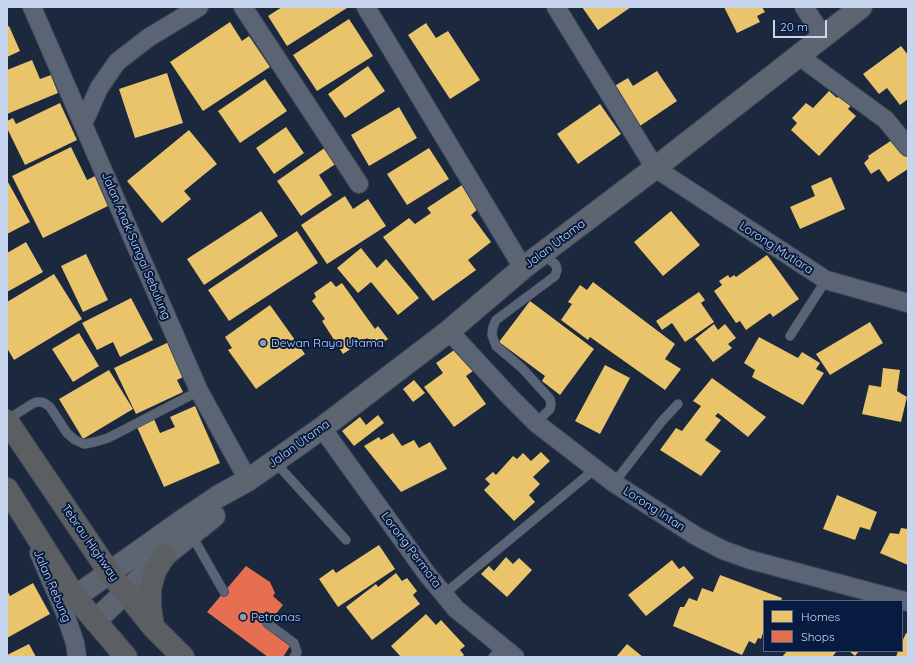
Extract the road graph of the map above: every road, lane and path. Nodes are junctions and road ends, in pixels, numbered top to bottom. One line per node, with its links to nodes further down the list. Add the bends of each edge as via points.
1 (32, 7): 10 (street, Jalan Anak Sungai Sebulung)
2 (199, 7): 10 (street, via 148,38 117,62 99,88)
3 (243, 7): 13 (street)
4 (366, 7): 15 (street)
5 (556, 7): 12 (street)
6 (804, 7): 8 (street)
7 (861, 7): 8 (street, Jalan Utama)
8 (823, 36): 9 (street, Jalan Utama)
9 (799, 56): 11 (street, via 886,120); 12 (street, Jalan Utama)
10 (83, 124): 20 (street, Jalan Anak Sungai Sebulung)
11 (908, 147)
12 (655, 168): 14 (street, Jalan Utama); 16 (street, Lorong Mutiara)
13 (359, 184)
14 (542, 253): 15 (street, Jalan Utama); 23 (lane, via 556,265 555,276 496,320 492,335 496,346 522,368 550,399 550,409)
15 (523, 268): 18 (street, Jalan Utama)
16 (826, 280): 17 (street, Lorong Mutiara); 19 (lane)
17 (908, 303)
18 (449, 331): 23 (street, Lorong Intan); 24 (street, Jalan Utama)
19 (790, 336)
20 (199, 392): 22 (lane, via 108,438 84,444 74,440 50,407 42,402 32,404); 27 (street, Jalan Anak Sungai Sebulung)
21 (678, 404): 28 (lane)
22 (7, 420): 34 (highway, Tebrau Highway)
23 (536, 423): 26 (street, Lorong Intan)
24 (322, 428): 25 (street, Jalan Utama); 37 (street, Lorong Permata)
25 (275, 462): 27 (street, Jalan Utama); 32 (lane)
26 (595, 469): 28 (street, Lorong Intan); 37 (lane)
27 (248, 480): 31 (street, Jalan Utama, via 225,507)
28 (614, 483): 39 (street, Lorong Intan, via 696,536 723,550 751,560)
29 (7, 489): 30 (highway)
30 (23, 516): 38 (highway); 44 (street, Jalan Rebung, via 64,613 75,643)
31 (187, 528): 33 (street, Jalan Utama); 34 (street, Jalan Utama); 36 (lane)
32 (346, 540)
33 (165, 555): 35 (street, Jalan Utama); 42 (highway, via 155,571 150,588)
34 (109, 572): 35 (highway, Tebrau Highway); 38 (street, Jalan Utama)
35 (125, 592): 40 (street, Jalan Utama); 42 (highway, Tebrau Highway)
36 (224, 592)
37 (444, 594): 43 (street, Lorong Permata, via 456,609)
38 (75, 597): 40 (highway)
39 (901, 600)
40 (95, 621): 45 (highway)
41 (267, 623): 47 (lane, via 294,643 297,652)
42 (153, 627): 46 (highway, Tebrau Highway)
43 (504, 654)
44 (77, 657)
45 (126, 657)
46 (183, 657)
47 (294, 657)

